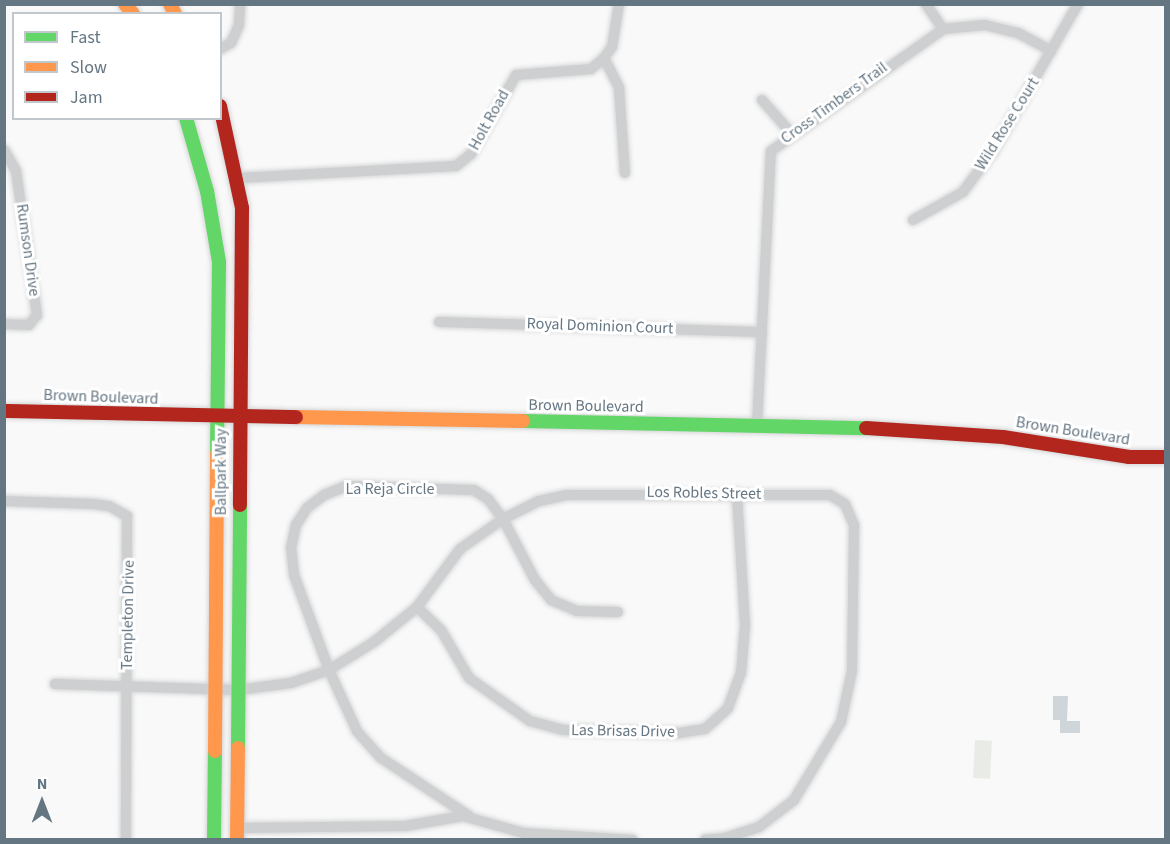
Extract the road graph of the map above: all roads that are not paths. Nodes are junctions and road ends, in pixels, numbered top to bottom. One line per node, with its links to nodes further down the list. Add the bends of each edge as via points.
1 (240, 4): 6 (street, via 240,25 231,43)
2 (620, 4): 8 (street, via 612,47)
3 (926, 4): 5 (street)
4 (1078, 4): 7 (street, Wild Rose Court)
5 (943, 29): 7 (street, Cross Timbers Trail, via 985,25 1018,33); 12 (street, Cross Timbers Trail)
6 (222, 48)
7 (1052, 51): 16 (street, Wild Rose Court, via 993,151 963,192)
8 (604, 58): 14 (street, via 619,88); 15 (street, Holt Road, via 591,69 516,75 476,147 456,165)
9 (762, 100): 12 (street)
10 (222, 114): 15 (main road, Ballpark Way)
11 (186, 120): 21 (main road, Ballpark Way, via 216,240)
12 (791, 133): 19 (street, Cross Timbers Trail, via 768,158)
13 (4, 150): 18 (street, Rumson Drive, via 16,171 37,315 29,325)
14 (625, 173)
15 (238, 178): 22 (main road, Ballpark Way, via 242,208)
16 (913, 220)
17 (439, 322): 19 (street, Royal Dominion Court)
18 (4, 324)
19 (762, 332): 23 (street, Cross Timbers Trail)
20 (4, 411): 21 (main road, Brown Boulevard)
21 (218, 417): 22 (main road, Brown Boulevard); 33 (main road, Ballpark Way)
22 (238, 417): 23 (main road, Brown Boulevard); 34 (main road, Ballpark Way)
23 (757, 425): 24 (main road, Brown Boulevard, via 952,432 1129,457)
24 (1166, 457)
25 (737, 493): 27 (street, Los Robles Street, via 585,492 540,501); 28 (street, Las Brisas Drive, via 745,625 741,673 728,708 705,729 679,734 563,730 530,721 469,678 441,630); 40 (street, Los Robles Street, via 830,495 845,504 854,525 852,671 842,722 794,800 759,827)
26 (4, 501): 32 (street, Templeton Drive, via 94,504 109,506 127,516)
27 (503, 519): 28 (street, Los Robles Street, via 460,549); 29 (street, La Reja Circle, via 535,580 551,600 577,611); 30 (street, La Reja Circle, via 489,499 474,490 346,486 307,508 296,525 291,548 294,574)
28 (417, 607): 30 (street, Los Robles Street, via 374,642)
29 (618, 612)
30 (328, 670): 34 (street, Los Robles Street, via 291,683); 35 (street, La Reja Circle, via 357,731 381,758)
31 (55, 684): 32 (street, Los Robles Street)
32 (127, 684): 33 (street, Los Robles Street); 37 (street, Templeton Drive)
33 (214, 688): 34 (street, Los Robles Street); 38 (main road, Ballpark Way)
34 (238, 690): 36 (main road, Ballpark Way)
35 (469, 816): 36 (street, via 405,826); 39 (street, via 524,833)
36 (237, 834)
37 (126, 840)
38 (214, 840)
39 (633, 840)
40 (705, 840)

